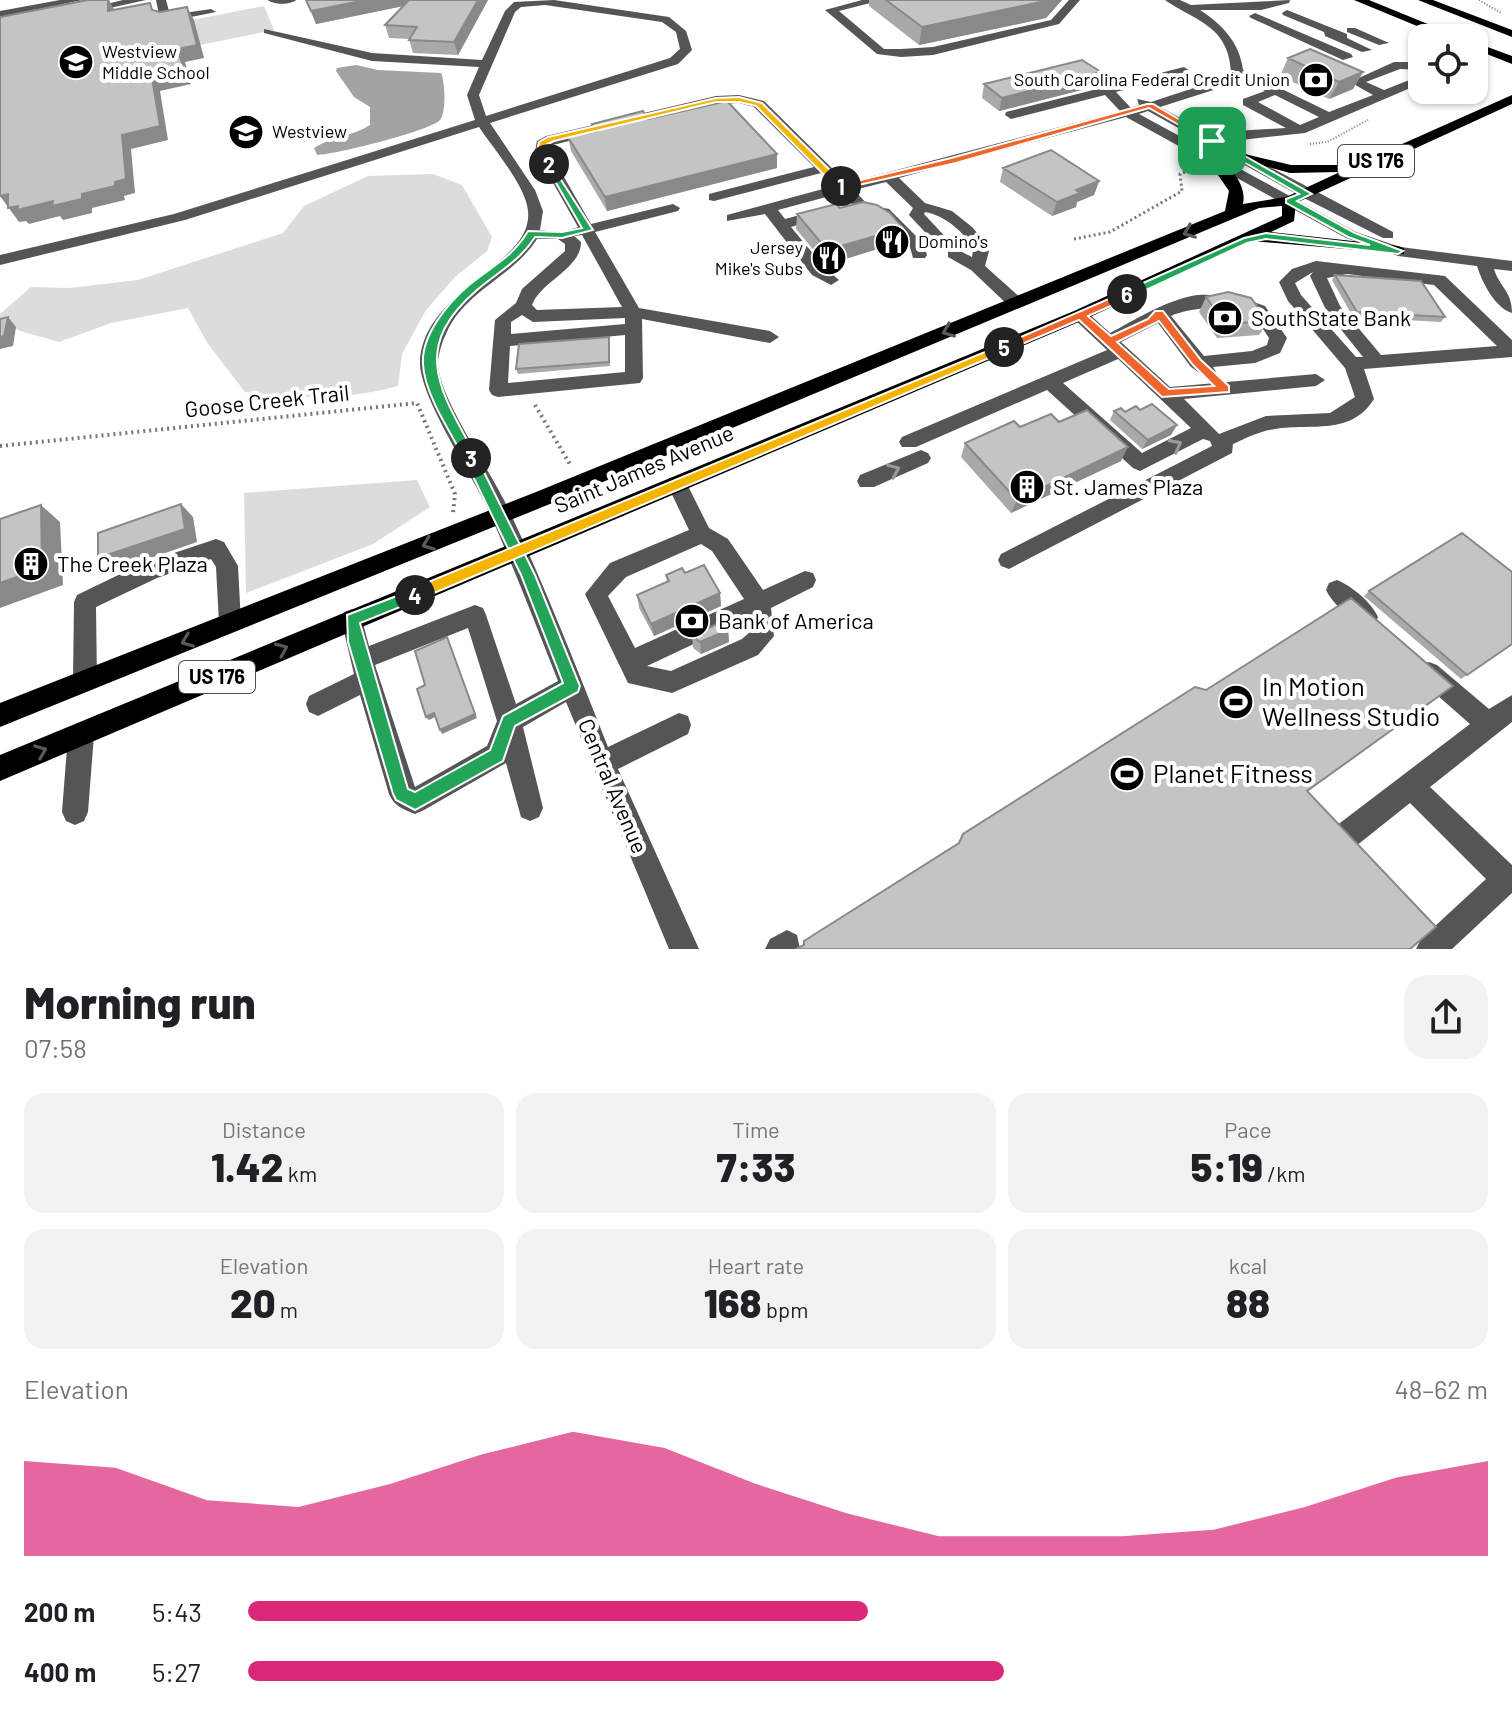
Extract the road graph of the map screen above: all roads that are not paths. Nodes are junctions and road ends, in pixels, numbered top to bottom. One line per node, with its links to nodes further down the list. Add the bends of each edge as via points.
1 (9, 0): 14 (street)
2 (78, 0): 17 (street)
3 (137, 0): 21 (street)
4 (161, 0): 16 (street, via 166,19)
5 (273, 0): 6 (street)
6 (291, 0)
7 (662, 0): 19 (street)
8 (877, 0): 9 (street, via 830,10 881,52 901,53 933,51 1055,22)
9 (1075, 0)
10 (1170, 0): 15 (street)
11 (1283, 0): 15 (street, via 1267,6)
12 (1359, 0): 20 (main road)
13 (1423, 0): 23 (main road)
14 (0, 1)
15 (1197, 4): 30 (street, via 1229,43 1238,59)
16 (211, 12)
17 (0, 14)
18 (1281, 14): 24 (street); 24 (street); 24 (street)
19 (676, 24): 27 (street, via 518,4 510,11); 42 (street, via 686,50 674,61)
20 (1420, 24)
21 (0, 25)
22 (268, 31): 27 (street, via 372,57)
23 (1512, 34)
24 (1366, 50)
25 (1488, 51): 26 (main road)
26 (1512, 60)
27 (488, 64): 42 (street, via 473,95)
28 (1408, 65): 32 (street)
29 (1184, 71): 34 (street)
30 (1237, 72): 35 (street); 38 (street, via 1219,84)
31 (1343, 76): 32 (street)
32 (1356, 82): 36 (street)
33 (1408, 84): 36 (street)
34 (1112, 89): 38 (street); 39 (street); 40 (street)
35 (1275, 91): 41 (street); 43 (street, via 1248,102)
36 (1382, 94): 41 (street)
37 (1512, 99): 47 (main road, Saint James Avenue / US 176)
38 (1150, 106): 39 (street); 44 (street)
39 (1128, 113): 46 (street); 49 (street)
40 (1011, 115)
41 (1329, 117): 43 (street)
42 (484, 125): 62 (street, via 528,190 536,211); 67 (street, via 79,246)
43 (1300, 130): 44 (street, via 1245,131)
44 (1212, 141): 45 (street)
45 (1237, 154): 47 (main road, via 1290,169); 51 (street)
46 (1214, 159): 53 (street); 58 (main road, via 1236,186 1238,202)
47 (1362, 167): 51 (main road, Saint James Avenue / US 176)
48 (822, 169): 50 (street); 52 (street); 61 (street, via 759,104 739,99 551,139 542,144 542,151)
49 (889, 177): 50 (street); 55 (street)
50 (843, 188): 54 (street); 57 (street)
51 (1307, 194): 53 (main road, Saint James Avenue / US 176); 68 (street, via 1366,226)
52 (714, 197)
53 (1289, 201): 58 (main road, Saint James Avenue, via 1256,204); 64 (main road, Saint James Avenue / US 176, via 1289,218); 65 (street, via 1351,235)
54 (862, 206): 60 (street); 66 (street, via 889,215 918,246)
55 (921, 207): 70 (street, via 916,215 948,249); 70 (street, via 945,211 979,244)
56 (673, 208): 61 (street)
57 (768, 208): 59 (street); 60 (street)
58 (1231, 214): 73 (main road, Saint James Avenue, one-way to 73)
59 (732, 218)
60 (782, 225): 71 (street)
61 (588, 230): 63 (street); 78 (street)
62 (532, 234): 63 (street); 93 (street, Central Avenue, via 520,253 449,312 429,364 441,403)
63 (562, 235): 74 (street, via 573,242 573,252 528,293)
64 (1244, 241): 65 (main road, via 1266,236); 77 (main road, Saint James Avenue / US 176)
65 (1398, 251): 68 (street)
66 (919, 255)
67 (2, 262)
68 (1478, 262): 69 (street); 75 (street)
69 (1512, 266)
70 (977, 267): 73 (street)
71 (831, 280)
72 (1443, 282): 82 (street); 83 (street, via 1318,276 1333,308); 85 (street, via 1320,266 1289,278 1294,297)
73 (1016, 303): 93 (main road, Saint James Avenue, one-way to 93)
74 (523, 306): 78 (street, via 533,316); 80 (street, via 503,320)
75 (1512, 308)
76 (1159, 313): 81 (street); 84 (street); 84 (street, via 1182,303 1236,299 1259,310 1278,338 1274,349 1255,357)
77 (1080, 315): 81 (street); 92 (main road, Saint James Avenue / US 176)
78 (633, 321): 79 (street); 80 (street); 80 (street, via 634,378 498,390)
79 (770, 337)
80 (501, 341)
81 (1115, 346): 87 (street); 89 (street)
82 (1512, 351): 83 (street)
83 (1377, 362): 85 (street)
84 (1197, 363): 88 (street)
85 (1352, 364): 90 (street, via 1365,399 1358,407 1325,423 1268,423)
86 (1316, 380): 88 (street)
87 (1050, 382): 90 (street, one-way to 90, via 1140,463); 91 (street, one-way to 87, via 915,450)
88 (1225, 389): 89 (street)
89 (1167, 394): 90 (street)
90 (1215, 438): 96 (street)
91 (867, 481)
92 (677, 484): 94 (street); 95 (main road, Saint James Avenue / US 176)
93 (500, 515): 95 (street, Central Avenue); 101 (main road, Saint James Avenue, one-way to 101)
94 (702, 534): 99 (street, via 720,545); 99 (street, via 618,570 596,594 639,670)
95 (517, 553): 100 (main road, Saint James Avenue / US 176); 106 (street, Central Avenue)
96 (1009, 560)
97 (805, 580): 99 (street)
98 (1337, 590): 102 (street)
99 (760, 615)
100 (352, 619): 104 (street); 113 (main road, Saint James Avenue / US 176, one-way to 100)
101 (230, 623): 105 (main road, Saint James Avenue, one-way to 105); 105 (street, via 227,566 216,548 149,571 85,602)
102 (1383, 631)
103 (1406, 652): 111 (street)
104 (364, 669): 107 (street); 110 (street, via 475,615); 110 (street, via 402,794 415,801 497,755)
105 (85, 681): 109 (main road, Saint James Avenue)
106 (572, 686): 110 (street); 114 (street, Central Avenue)
107 (318, 704)
108 (1512, 707): 111 (street)
109 (0, 715)
110 (509, 721): 117 (street)
111 (1488, 724): 116 (street)
112 (679, 725): 114 (street)
113 (81, 735): 115 (main road, Saint James Avenue / US 176, one-way to 113); 118 (street)
114 (602, 763): 120 (street, Central Avenue)
115 (0, 768)
116 (1411, 786): 119 (street); 121 (street, via 1506,879)
117 (530, 808)
118 (75, 812)
119 (1346, 836)
120 (684, 949)
121 (1431, 949)

